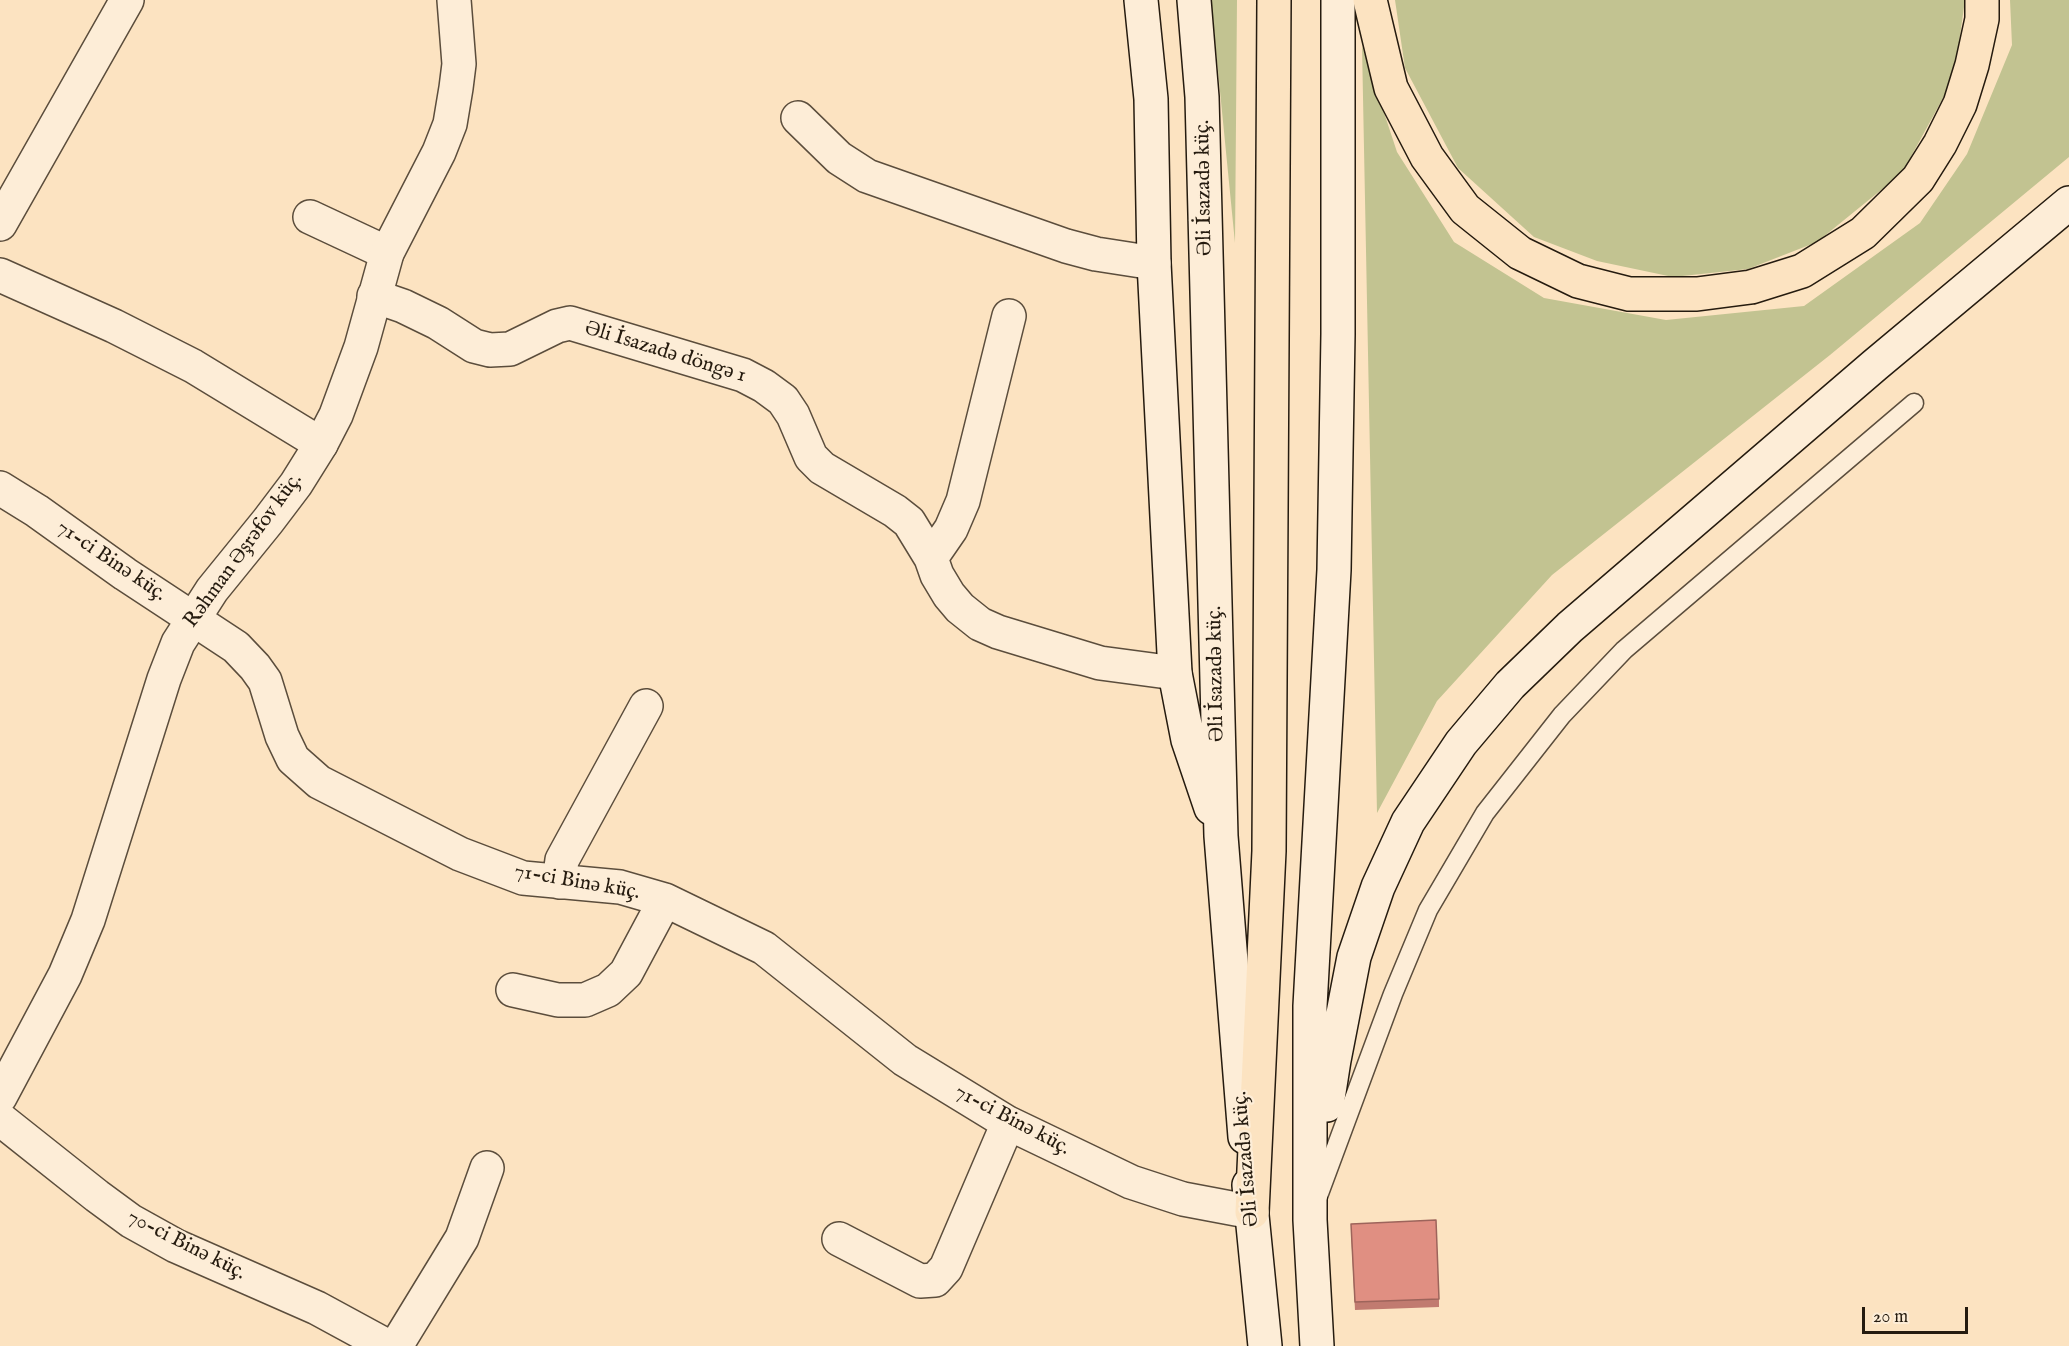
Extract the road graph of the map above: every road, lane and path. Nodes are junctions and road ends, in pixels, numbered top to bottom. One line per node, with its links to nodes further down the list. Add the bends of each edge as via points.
1 (127, 0): 12 (street)
2 (454, 0): 13 (street, Rəhman Əşrəfov küç., via 459,64 450,124)
3 (1141, 0): 14 (street, via 1151,99)
4 (1194, 0): 25 (street, Əli İsazadə küç., via 1202,97)
5 (1274, 0): 33 (highway, via 1269,851)
6 (1338, 0): 34 (street, via 1334,570 1310,1006)
7 (1370, 0): 8 (highway, via 1391,88 1427,157 1465,209 1520,253 1578,281 1629,294 1696,294 1751,287 1802,271 1863,233 1918,179 1960,104 1982,19)
8 (1982, 0)
9 (798, 118): 14 (street, via 839,158 867,176 1066,246)
10 (2069, 203): 34 (street, via 1570,627 1510,685 1461,743 1408,822 1378,887 1354,957)
11 (310, 217): 13 (street)
12 (0, 224)
13 (387, 253): 16 (street, Rəhman Əşrəfov küç.)
14 (1154, 263): 23 (street)
15 (0, 275): 19 (street, via 193,366)
16 (374, 296): 19 (street, Rəhman Əşrəfov küç., via 350,379); 21 (street, Əli İsazadə döngə 1, via 403,306 474,346 490,350 510,349 570,323 743,375 783,400 811,457 822,468 896,511 909,522)
17 (1009, 316): 21 (street, via 963,501 951,529)
18 (1914, 403): 34 (lane, via 1624,650 1562,715 1485,813 1428,910)
19 (321, 444): 22 (street, Rəhman Əşrəfov küç., via 296,484)
20 (0, 488): 22 (street, 71-ci Binə küç.)
21 (931, 558): 23 (street, Əli İsazadə döngə 1, via 949,595 980,624 1100,663)
22 (193, 617): 26 (street, 71-ci Binə küç., via 236,647 255,667 265,681 293,759 319,782 460,854 523,878); 29 (street, Rəhman Əşrəfov küç., via 164,680 88,920 65,975)
23 (1174, 673): 25 (street, via 1188,740)
24 (646, 706): 26 (street, via 562,860)
25 (1221, 836): 33 (street, Əli İsazadə küç.)
26 (559, 882): 27 (street, 71-ci Binə küç., via 620,887)
27 (665, 900): 28 (street, via 626,974 608,990 585,1000 558,1000); 31 (street, 71-ci Binə küç., via 764,948 905,1060)
28 (513, 990)
29 (0, 1097)
30 (0, 1119): 36 (street, 70-ci Binə küç., via 131,1221 176,1246 317,1308)
31 (1008, 1123): 33 (street, 71-ci Binə küç., via 1131,1182 1183,1199); 35 (street, via 946,1268 935,1280 920,1281)
32 (487, 1168): 37 (street, via 462,1238)
33 (1252, 1212): 38 (street, Əli İsazadə küç.)
34 (1310, 1220): 39 (street)
35 (839, 1239)
36 (387, 1346)
37 (396, 1346)
38 (1265, 1346)
39 (1317, 1346)

